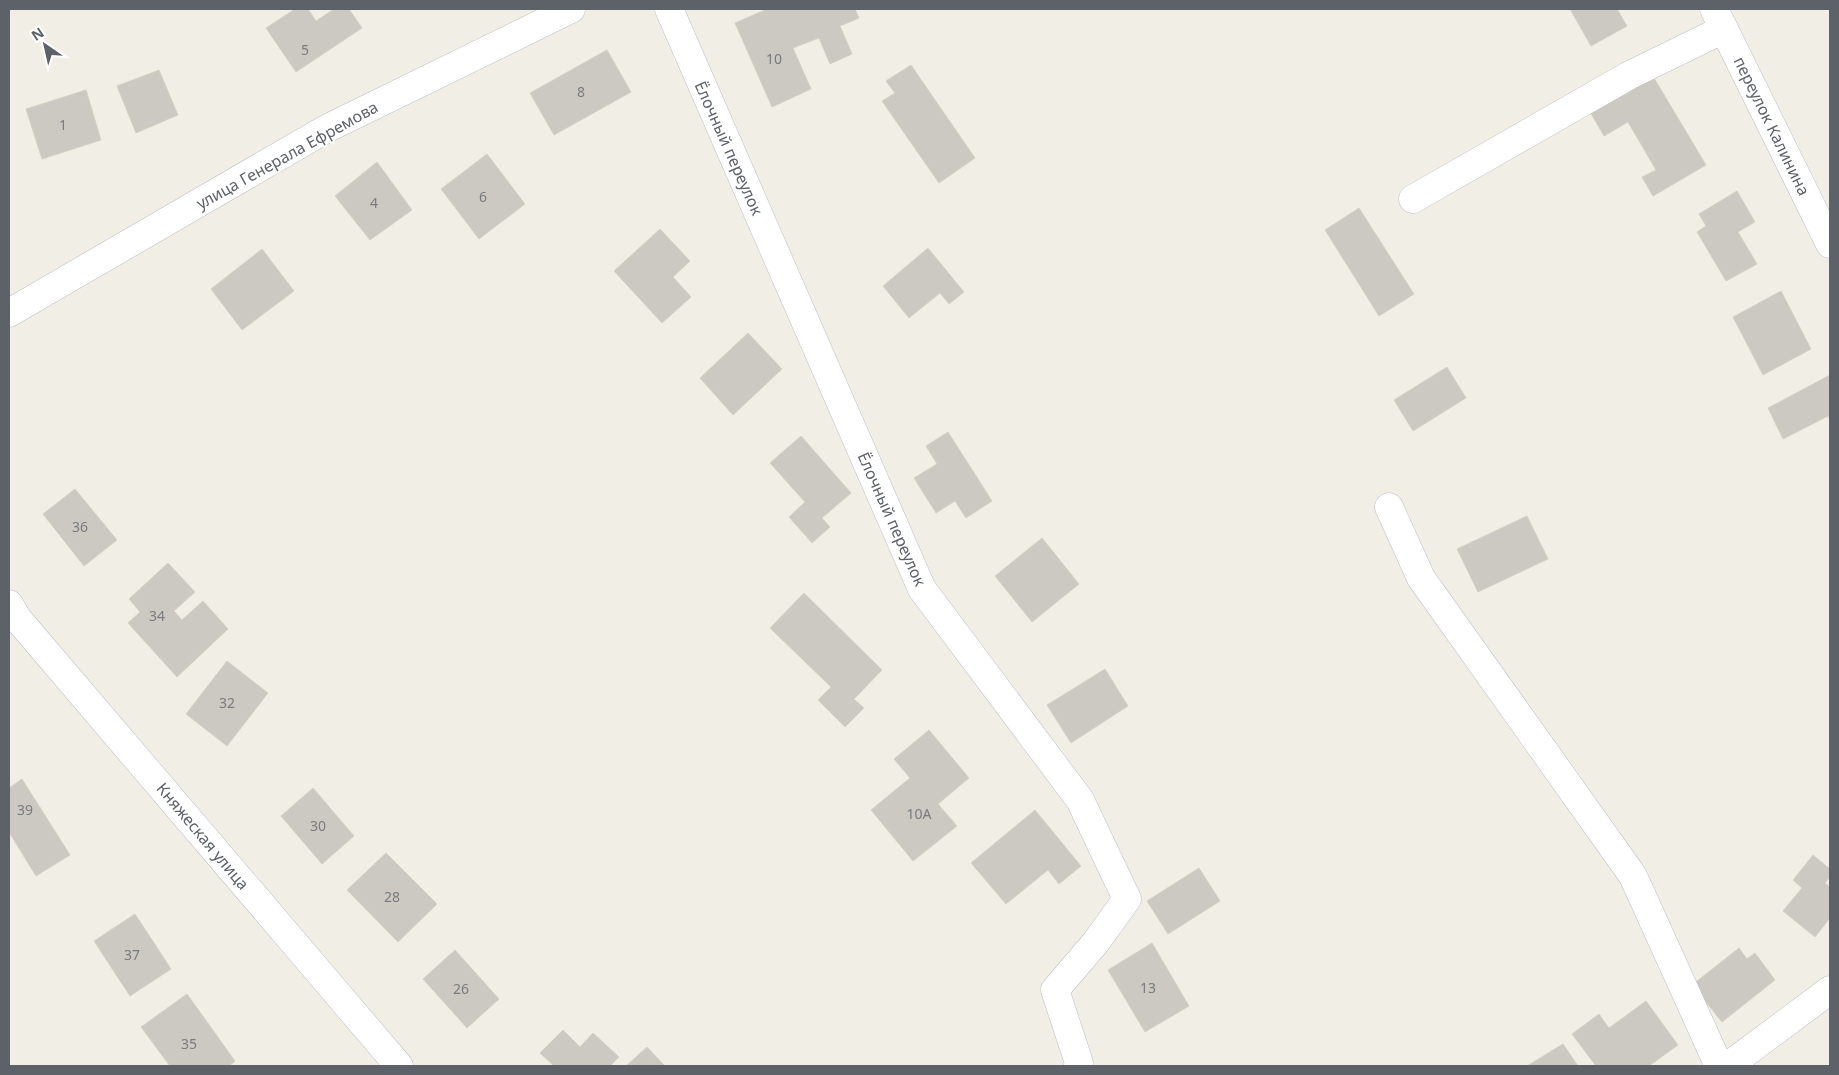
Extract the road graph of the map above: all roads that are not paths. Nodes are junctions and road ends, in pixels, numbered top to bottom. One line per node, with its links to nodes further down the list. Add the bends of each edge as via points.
1 (571, 9): 6 (street, улица Генерала Ефремова, via 326,130)
2 (669, 9): 11 (street, Ёлочный переулок, via 922,589 1080,800 1127,899 1055,990)
3 (1719, 19): 4 (street, via 1628,76); 5 (street, переулок Калинина)
4 (1413, 199)
5 (1830, 244)
6 (9, 313)
7 (1389, 507): 12 (street, via 1421,578 1633,876)
8 (9, 604): 10 (street, Княжеская улица, via 17,618)
9 (1830, 990): 13 (street)
10 (399, 1066)
11 (1078, 1066)
12 (1719, 1066)
13 (1728, 1066)

